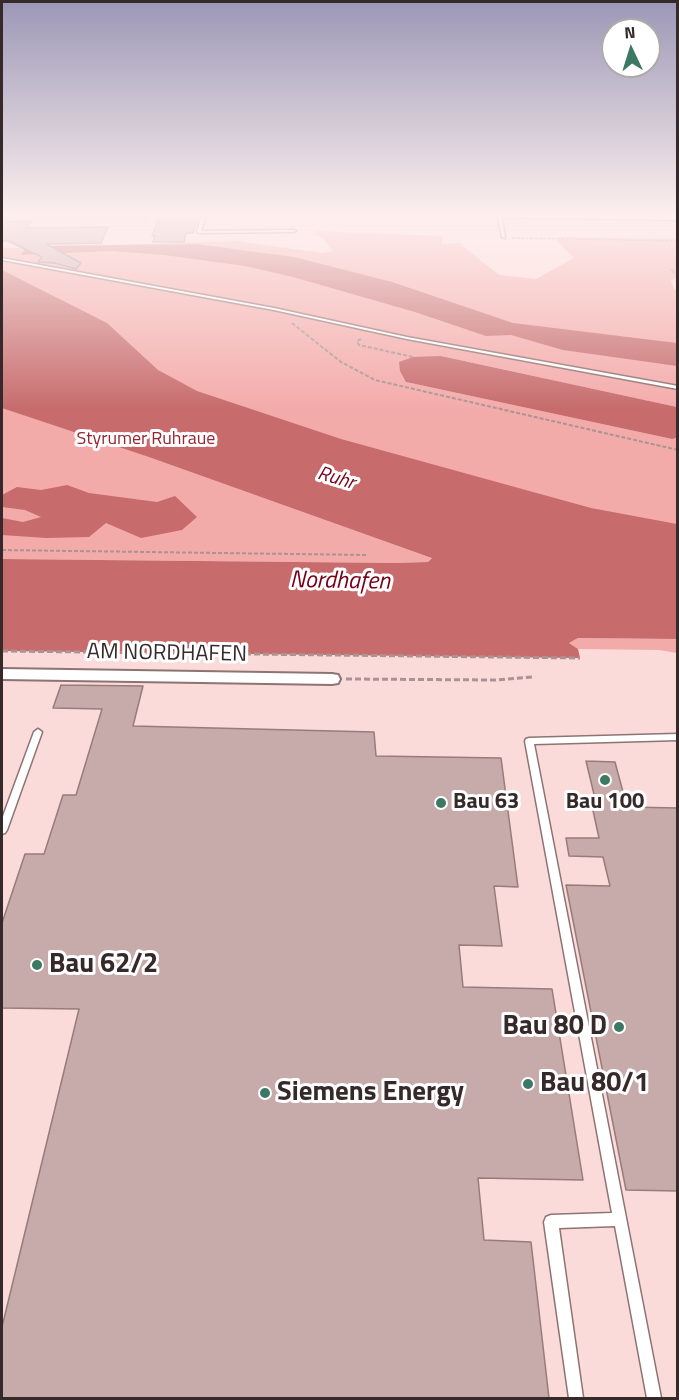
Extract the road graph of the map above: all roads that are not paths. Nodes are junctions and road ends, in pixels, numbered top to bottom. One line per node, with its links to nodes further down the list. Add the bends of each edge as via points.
1 (113, 279): 2 (lane)
2 (678, 388)
3 (2, 674): 4 (street, AM NORDHAFEN)
4 (332, 679)
5 (38, 732): 7 (lane)
6 (678, 737): 8 (lane, via 529,741)
7 (2, 830)
8 (620, 1219): 9 (lane, via 551,1222); 10 (lane)
9 (576, 1398)
10 (654, 1398)

